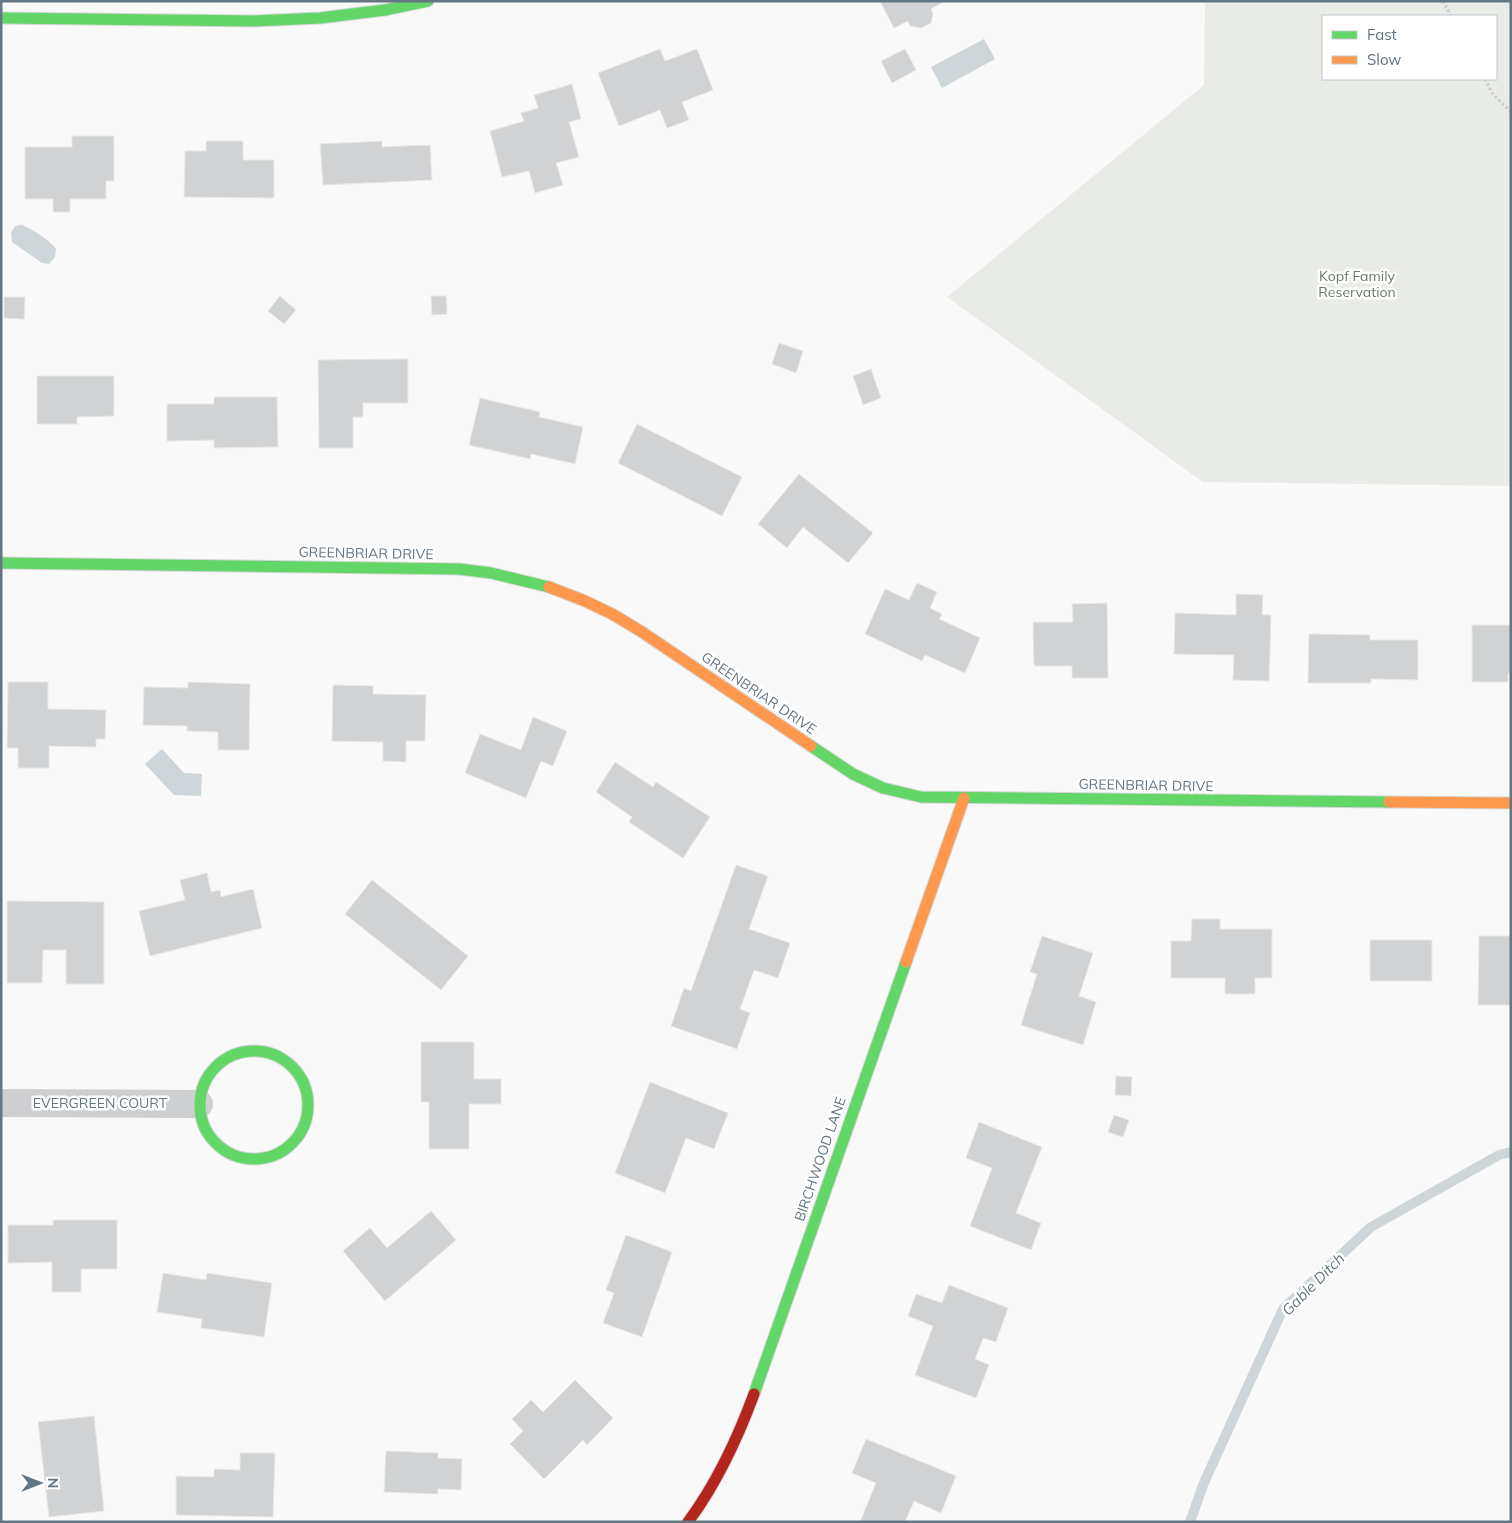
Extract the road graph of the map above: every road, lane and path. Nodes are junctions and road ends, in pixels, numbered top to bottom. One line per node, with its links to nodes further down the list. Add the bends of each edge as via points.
1 (428, 1): 4 (street, via 320,18 254,21)
2 (1443, 1): 3 (path)
3 (1450, 15)
4 (1, 18)
5 (1486, 80): 6 (path, via 1492,93)
6 (1511, 112)
7 (1, 563): 8 (street, GREENBRIAR DRIVE, via 459,569 555,588 614,615 650,637 853,774 883,788 921,797)
8 (964, 798): 9 (street, GREENBRIAR DRIVE); 12 (street, BIRCHWOOD LANE, via 743,1424 730,1456)
9 (1511, 804)
10 (1, 1102): 11 (street, EVERGREEN COURT)
11 (199, 1104): 11 (street, via 202,1122 210,1138 223,1150 240,1158 257,1160 275,1156 290,1146 308,1115 308,1097 297,1072 277,1055 259,1050 241,1051 225,1058 211,1070 202,1086)
12 (688, 1522)

